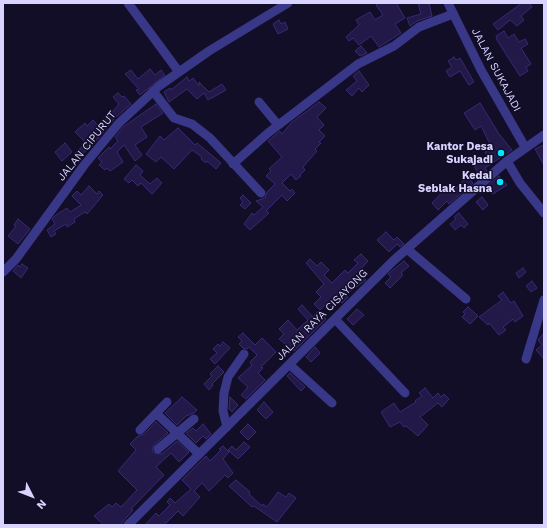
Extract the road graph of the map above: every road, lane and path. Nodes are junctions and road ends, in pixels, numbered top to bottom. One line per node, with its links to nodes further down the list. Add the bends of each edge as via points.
1 (128, 3): 5 (street)
2 (288, 3): 5 (street, JALAN CIPURUT)
3 (448, 3): 4 (street, JALAN SUKAJADI)
4 (453, 14): 8 (street, via 419,27 394,46 358,64); 10 (street, JALAN SUKAJADI, via 481,70)
5 (179, 72): 6 (street, JALAN CIPURUT)
6 (153, 91): 12 (street, via 171,115 192,124 210,138); 16 (street, JALAN CIPURUT, via 119,123 98,148)
7 (259, 102): 8 (street)
8 (278, 126): 12 (street)
9 (544, 135): 10 (street, JALAN RAYA CISAYONG)
10 (525, 147): 11 (street, JALAN RAYA CISAYONG)
11 (506, 160): 14 (street, via 520,183); 15 (street, JALAN RAYA CISAYONG)
12 (233, 164): 13 (street)
13 (261, 193)
14 (544, 213)
15 (407, 249): 17 (street); 19 (street, JALAN RAYA CISAYONG)
16 (3, 272)
17 (466, 299)
18 (544, 300): 21 (street)
19 (335, 319): 22 (street, JALAN RAYA CISAYONG); 23 (street)
20 (244, 354): 28 (street, via 228,377 224,393 223,411)
21 (526, 359)
22 (290, 365): 25 (street); 28 (street, JALAN RAYA CISAYONG)
23 (406, 393)
24 (167, 402): 26 (street)
25 (332, 403)
26 (157, 414): 29 (street); 30 (street)
27 (194, 419): 30 (street)
28 (227, 427): 32 (street, JALAN RAYA CISAYONG)
29 (140, 430)
30 (178, 434): 31 (street); 32 (street)
31 (158, 449)
32 (199, 454): 33 (street, JALAN RAYA CISAYONG)
33 (128, 525)

